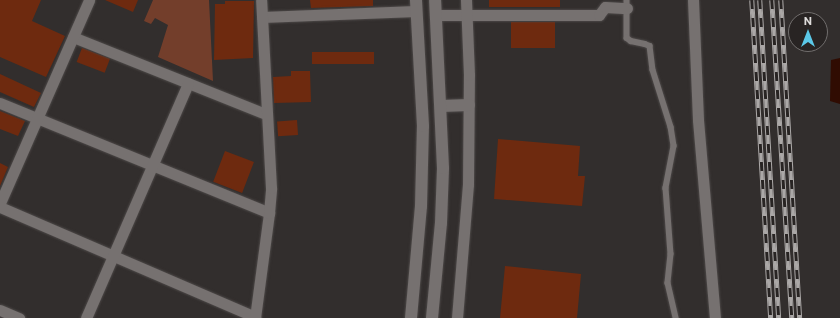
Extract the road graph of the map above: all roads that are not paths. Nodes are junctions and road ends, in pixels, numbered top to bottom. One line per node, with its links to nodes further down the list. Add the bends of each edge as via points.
1 (89, 0): 11 (street)
2 (261, 0): 10 (street)
3 (435, 0): 8 (street)
4 (466, 0): 9 (street)
5 (693, 0): 31 (street, via 698,120)
6 (627, 4): 9 (street, via 605,6 599,16); 30 (lane, via 627,38 650,46 653,70 671,127 674,146 666,188 671,254 668,283)
7 (416, 6): 10 (street); 27 (street, via 423,126 421,206)
8 (436, 15): 9 (street); 15 (street)
9 (467, 15): 14 (street)
10 (262, 17): 16 (street)
11 (73, 37): 12 (street); 17 (street)
12 (188, 83): 16 (street); 18 (street)
13 (0, 103): 17 (street)
14 (469, 105): 15 (street); 29 (street, via 468,184)
15 (441, 106): 28 (street, via 443,176)
16 (266, 114): 21 (street, via 270,159)
17 (37, 118): 18 (street); 19 (street)
18 (152, 165): 21 (street); 22 (street)
19 (0, 203)
20 (0, 207): 22 (street)
21 (269, 214): 24 (street)
22 (113, 256): 24 (street); 26 (street)
23 (0, 310): 25 (street)
24 (255, 317)
25 (19, 318)
26 (86, 318)
27 (411, 318)
28 (432, 318)
29 (457, 318)
30 (676, 318)
31 (715, 318)

